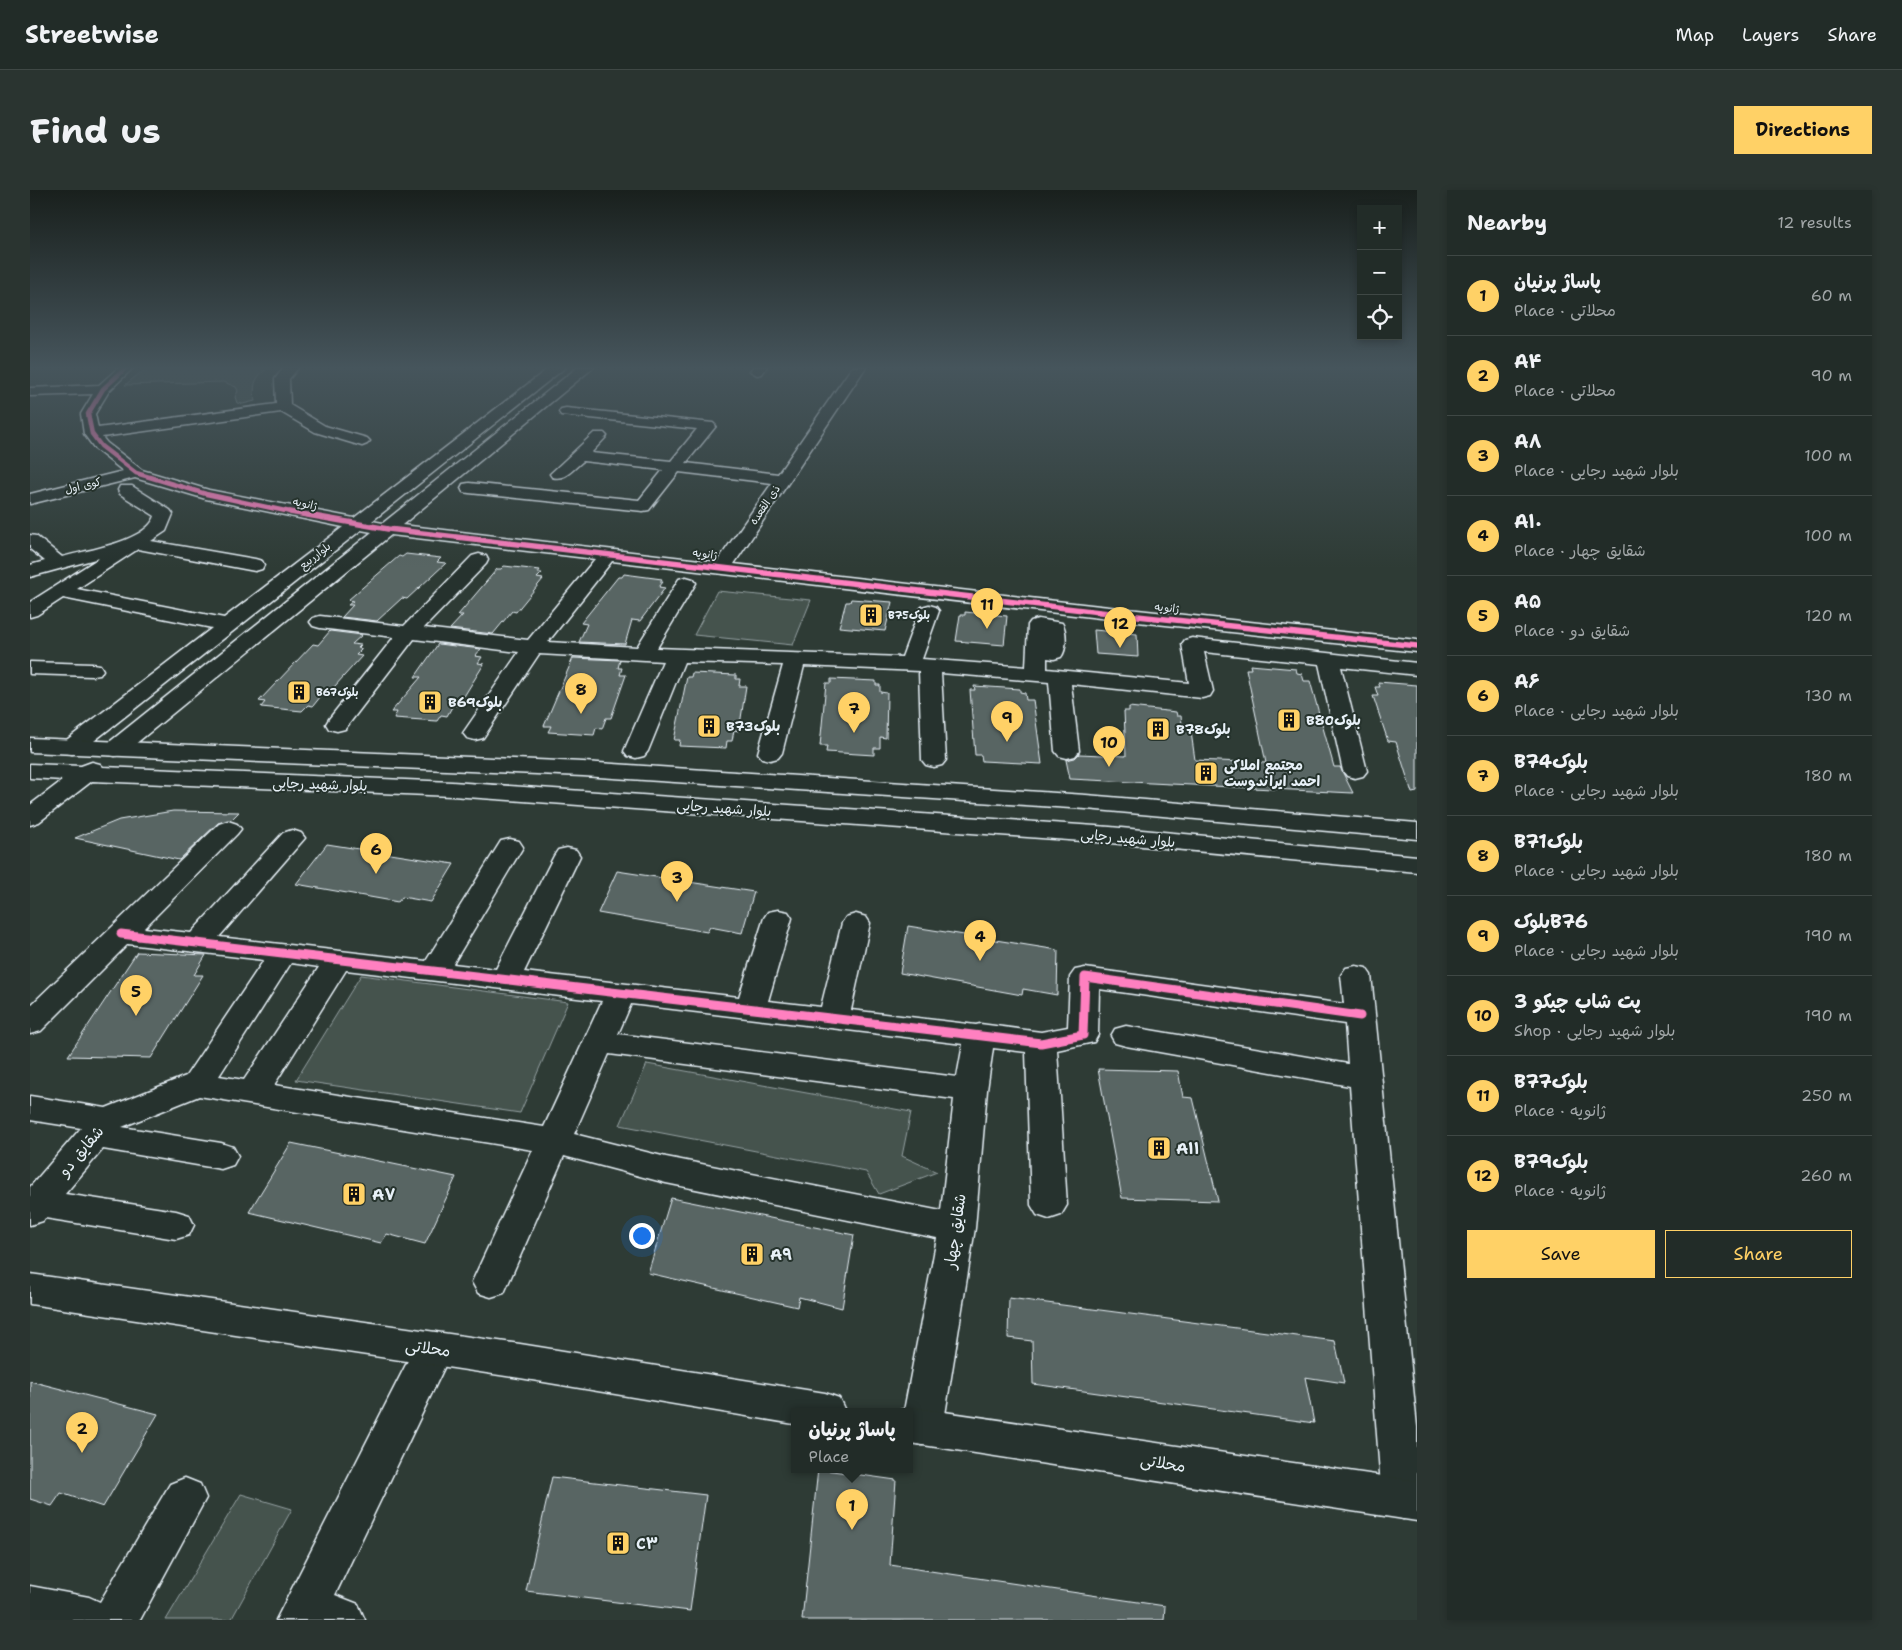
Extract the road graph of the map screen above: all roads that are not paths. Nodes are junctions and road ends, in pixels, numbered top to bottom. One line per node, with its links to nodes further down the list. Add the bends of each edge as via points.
1 (92, 434): 11 (street, ژانویه)
2 (337, 434): 8 (street)
3 (473, 434): 17 (street, بلوارربیع)
4 (505, 434): 18 (street, بلوارربیع)
5 (702, 434): 10 (street)
6 (814, 434): 13 (street, ذی القعده)
7 (599, 436): 9 (street)
8 (362, 441)
9 (579, 456): 10 (street); 12 (street)
10 (675, 467): 13 (street); 14 (street, via 643,506)
11 (136, 473): 16 (street, کوی اول); 17 (street, ژانویه, via 206,494)
12 (558, 474)
13 (783, 479): 25 (street, ذی القعده)
14 (469, 488)
15 (126, 490): 20 (street, via 164,514 160,527)
16 (30, 499)
17 (355, 525): 18 (street, ژانویه); 32 (street, بلوارربیع)
18 (388, 529): 21 (street, ژانویه); 48 (street, بلوارربیع)
19 (30, 540): 23 (street)
20 (134, 543): 23 (street); 24 (street); 28 (street)
21 (608, 554): 25 (street, ژانویه); 34 (street)
22 (479, 560): 33 (street)
23 (58, 563): 26 (street)
24 (255, 565)
25 (722, 568): 35 (street, ژانویه)
26 (30, 571)
27 (686, 583): 36 (street)
28 (61, 592): 29 (street); 32 (street)
29 (30, 611)
30 (929, 611): 41 (street)
31 (320, 622): 33 (street)
32 (227, 625): 47 (street, بلوارربیع)
33 (409, 632): 34 (street); 49 (street)
34 (533, 646): 36 (street); 50 (street)
35 (1417, 646)
36 (643, 653): 38 (street)
37 (1054, 653): 45 (street, via 1055,627 1038,625)
38 (676, 655): 40 (street); 54 (street)
39 (1328, 659): 43 (street); 46 (street, via 1192,644 1202,691); 58 (street)
40 (795, 660): 41 (street); 56 (street)
41 (920, 665): 45 (street); 57 (street)
42 (30, 668): 44 (street)
43 (1417, 669)
44 (92, 670)
45 (1036, 675): 46 (street)
46 (1059, 676): 55 (street)
47 (119, 710): 48 (street, via 122,718 128,720); 52 (street, بلوارربیع)
48 (154, 716): 53 (street, بلوارربیع)
49 (337, 724)
50 (475, 733)
51 (30, 745): 52 (street, بلوار شهید رجایی)
52 (72, 747): 53 (street, بلوار شهید رجایی); 60 (street, بلوارربیع)
53 (115, 749): 59 (street, بلوارربیع); 63 (street, بلوار شهید رجایی, via 583,769 1086,802)
54 (636, 750)
55 (1067, 751)
56 (770, 754)
57 (934, 760)
58 (1355, 771)
59 (86, 774): 60 (street, بلوار شهید رجایی); 61 (street, بلوارربیع); 67 (street, بلوار شهید رجایی, via 462,790 1110,835)
60 (35, 775)
61 (30, 817)
62 (228, 829): 70 (street)
63 (1417, 831)
64 (292, 838): 71 (street)
65 (510, 847): 74 (street)
66 (567, 856): 76 (street)
67 (1417, 864)
68 (778, 918): 78 (street)
69 (856, 923): 80 (street)
70 (121, 934): 71 (street); 81 (street)
71 (198, 943): 72 (street)
72 (283, 953): 73 (street); 87 (street)
73 (338, 960): 74 (street); 89 (street)
74 (434, 971): 76 (street)
75 (1356, 975): 79 (street)
76 (506, 979): 77 (street)
77 (621, 992): 78 (street); 84 (street)
78 (751, 1008): 80 (street)
79 (1360, 1016): 85 (street, via 1086,977 1083,1035); 86 (street)
80 (834, 1017): 82 (street)
81 (30, 1024)
82 (980, 1034): 85 (street); 88 (street, شقایق چهار)
83 (1126, 1036): 86 (street)
84 (599, 1042): 88 (street); 92 (street)
85 (1041, 1043): 95 (street)
86 (1365, 1078): 104 (street)
87 (198, 1084): 89 (street); 91 (street, شقایق دو)
88 (971, 1090): 97 (street, شقایق چهار)
89 (252, 1093): 92 (street)
90 (30, 1108): 91 (street)
91 (101, 1127): 93 (street); 94 (street, شقایق دو)
92 (554, 1141): 97 (street, via 666,1170); 98 (street)
93 (221, 1156)
94 (32, 1205): 96 (street)
95 (1049, 1205)
96 (176, 1225)
97 (957, 1228): 102 (street, شقایق چهار)
98 (491, 1282)
99 (30, 1289): 100 (street, محلاتی)
100 (434, 1349): 101 (street, محلاتی); 106 (street)
101 (806, 1408)
102 (916, 1426): 104 (street, محلاتی)
103 (185, 1498): 108 (street)
104 (1410, 1500)
105 (30, 1609): 107 (street)
106 (316, 1616)
107 (89, 1620)
108 (115, 1620)

